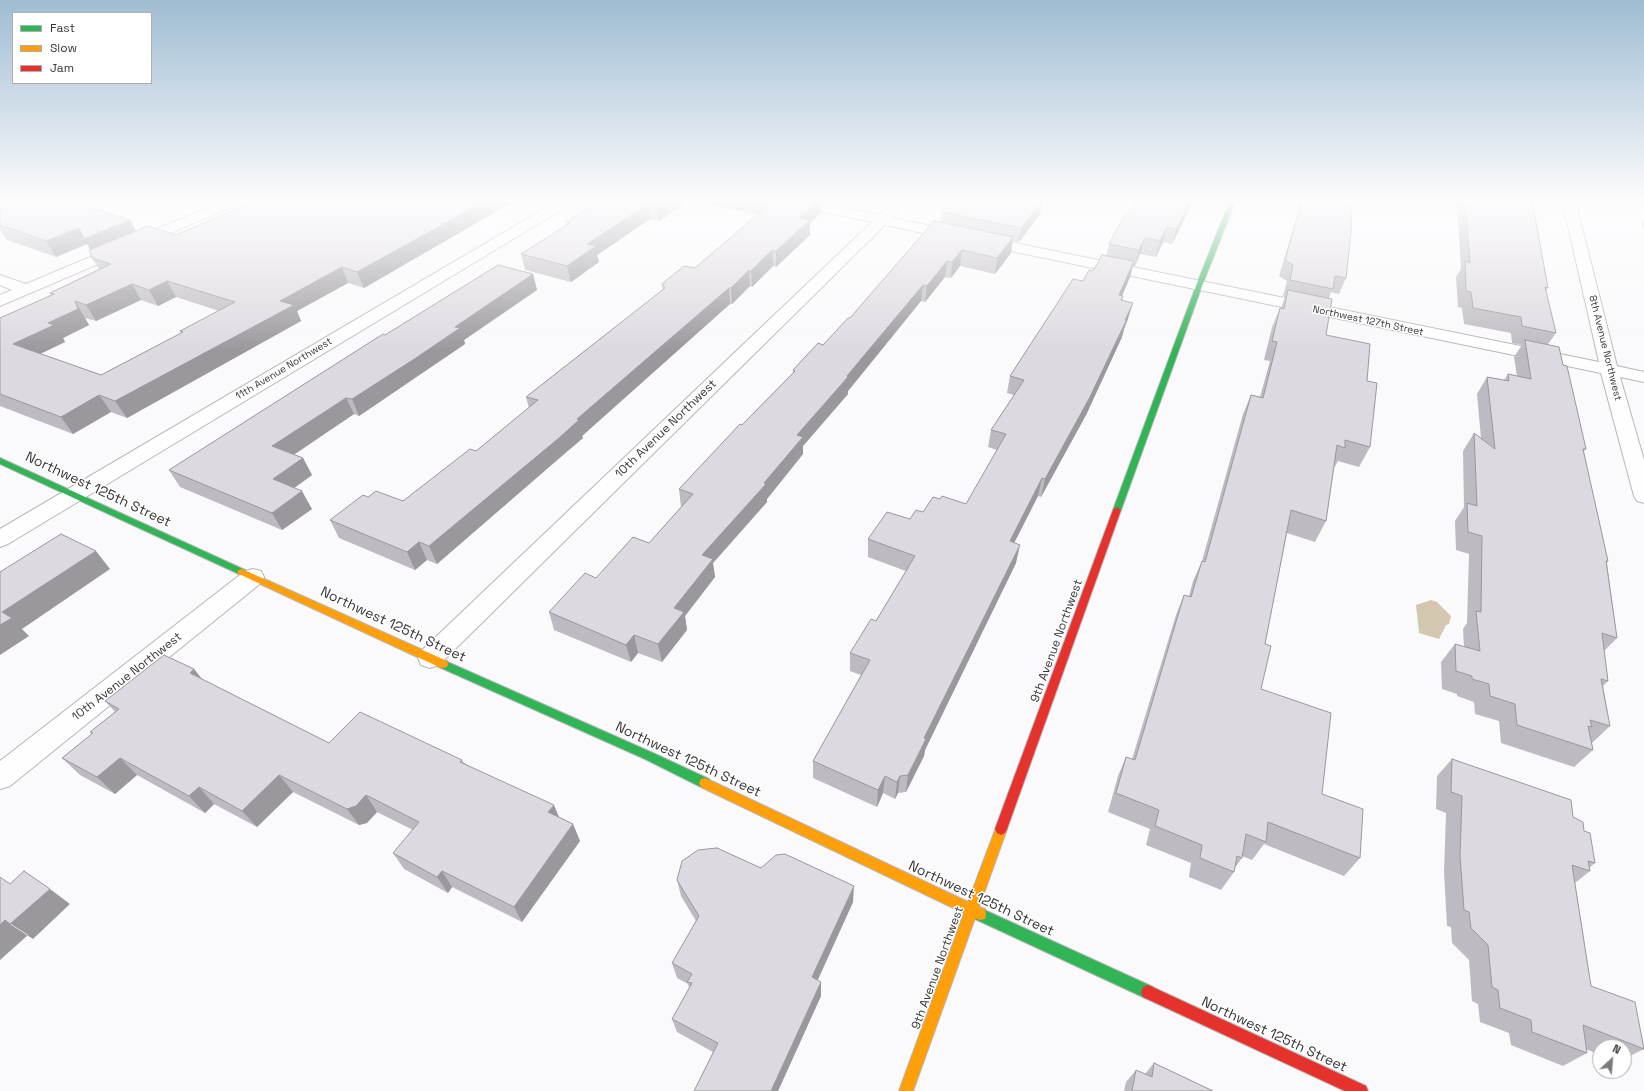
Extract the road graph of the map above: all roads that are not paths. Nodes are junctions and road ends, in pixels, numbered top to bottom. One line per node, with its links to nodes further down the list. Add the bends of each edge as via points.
1 (117, 251): 9 (street)
2 (482, 251): 14 (street, 11th Avenue Northwest)
3 (850, 251): 18 (street, 10th Avenue Northwest)
4 (1030, 251): 8 (street, Northwest 127th Street)
5 (1213, 251): 8 (street, 9th Avenue Northwest)
6 (1580, 251): 11 (street, 8th Avenue Northwest)
7 (0, 280): 9 (street)
8 (1199, 286): 11 (street, Northwest 127th Street); 20 (street, 9th Avenue Northwest)
9 (26, 290): 10 (street)
10 (0, 301)
11 (1609, 370): 12 (street, Northwest 127th Street); 15 (street, 8th Avenue Northwest)
12 (1644, 377)
13 (0, 461): 14 (street, Northwest 125th Street)
14 (74, 494): 16 (street, 11th Avenue Northwest); 17 (street, Northwest 125th Street)
15 (1644, 496)
16 (0, 539)
17 (253, 577): 18 (street, Northwest 125th Street); 19 (street, 10th Avenue Northwest)
18 (430, 658): 20 (street, Northwest 125th Street, via 649,756)
19 (0, 777)
20 (971, 910): 21 (street, 9th Avenue Northwest); 22 (street, Northwest 125th Street)
21 (906, 1091)
22 (1361, 1091)

